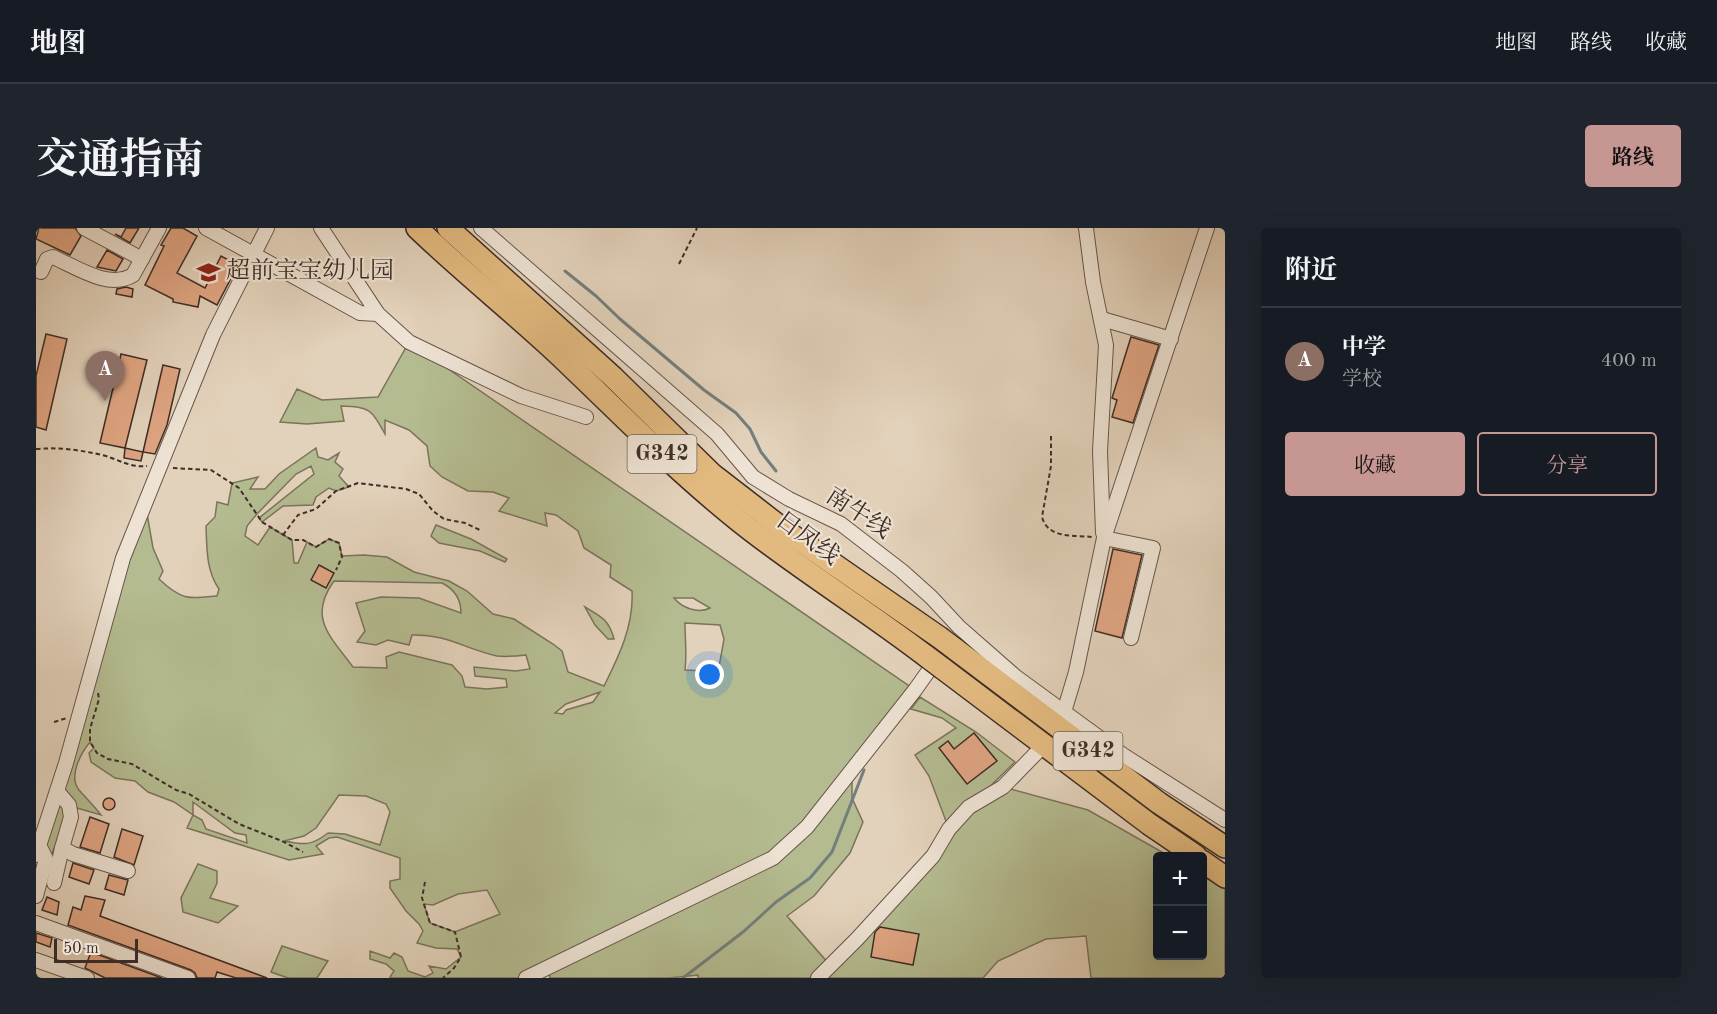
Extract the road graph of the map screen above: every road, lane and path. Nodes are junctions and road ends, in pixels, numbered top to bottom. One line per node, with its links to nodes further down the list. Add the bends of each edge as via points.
1 (84, 228): 13 (street)
2 (159, 228): 13 (street)
3 (206, 228): 12 (street)
4 (267, 228): 12 (street)
5 (321, 228): 16 (street)
6 (417, 228): 31 (highway, 日凤线 / G342, via 535,333 682,475 783,555)
7 (448, 228): 30 (highway, 日凤线 / G342, via 613,377 712,474 783,529)
8 (481, 228): 27 (street, 南牛线, via 717,434 753,477 841,524 902,571)
9 (697, 228): 14 (path)
10 (1086, 228): 17 (street)
11 (1207, 228): 18 (street)
12 (254, 253): 16 (street, via 360,313); 22 (street, via 213,335)
13 (142, 259): 15 (street, via 134,275 126,279 93,275 53,257)
14 (679, 264)
15 (41, 272)
16 (378, 314): 19 (street, via 409,342 521,396)
17 (1102, 319): 18 (street); 25 (street, via 1106,345 1100,451)
18 (1171, 339): 25 (street)
19 (586, 417)
20 (1051, 436): 25 (path, via 1044,524 1056,533)
21 (36, 450): 22 (path, via 69,449 104,455 136,467)
22 (162, 464): 24 (path, via 211,470 239,488 262,522); 29 (street, via 123,558)
23 (482, 531): 24 (path, via 444,519 419,494 358,483 336,491 316,509 298,515)
24 (283, 535): 26 (path, via 316,547 329,539 339,543 342,556)
25 (1104, 538): 28 (street, via 1153,548); 30 (street, via 1076,672)
26 (336, 570)
27 (959, 627): 30 (street, 南牛线); 50 (street, via 915,690 807,827 773,858)
28 (1131, 638)
29 (89, 682): 32 (street); 37 (path, via 97,689 99,699 90,735 97,753 132,764 239,824)
30 (1060, 720): 33 (street, 南牛线); 34 (highway, 日凤线 / G342, via 1159,803)
31 (1044, 745): 38 (highway, 日凤线 / G342); 51 (street, via 1003,787 969,807 949,829 933,856)
32 (57, 790): 35 (street); 36 (street, via 69,805 71,817)
33 (1225, 820)
34 (1225, 847)
35 (37, 848): 44 (street, via 46,859)
36 (62, 848): 40 (street); 43 (street)
37 (303, 852)
38 (1190, 852)
39 (1207, 864): 41 (highway)
40 (128, 871)
41 (1225, 877)
42 (424, 882): 49 (path, via 422,898 430,923 455,932 461,957)
43 (54, 883)
44 (36, 896)
45 (36, 923): 48 (street)
46 (36, 960): 47 (street)
47 (87, 978)
48 (188, 978)
49 (444, 978)
50 (526, 978)
51 (818, 978)

